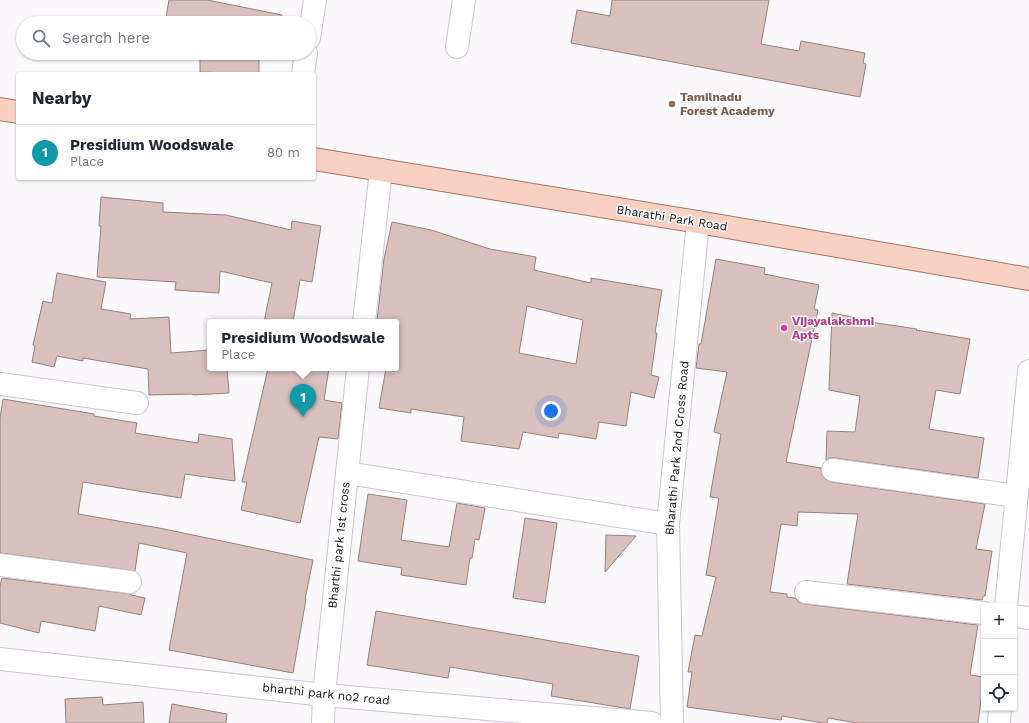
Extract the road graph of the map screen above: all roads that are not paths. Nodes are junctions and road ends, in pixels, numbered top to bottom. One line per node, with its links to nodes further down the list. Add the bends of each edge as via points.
1 (315, 0): 3 (street)
2 (464, 0): 4 (street)
3 (312, 16)
4 (456, 47)
5 (305, 60): 6 (street)
6 (303, 72)
7 (0, 109): 8 (main road)
8 (16, 112)
9 (316, 159): 10 (main road, Bharathi Park Road)
10 (381, 170): 11 (main road, Bharathi Park Road); 13 (street)
11 (698, 222): 12 (main road, Bharathi Park Road); 21 (street, Bharathi Park 2nd Cross Road)
12 (1029, 279)
13 (364, 319)
14 (358, 371): 19 (street, Bharthi park 1st cross)
15 (1029, 371): 20 (street)
16 (0, 384): 17 (street)
17 (137, 403)
18 (833, 470): 20 (street)
19 (346, 473): 21 (street); 30 (street, Bharthi park 1st cross)
20 (1020, 506): 25 (street)
21 (668, 524): 34 (street, Bharathi Park 2nd Cross Road)
22 (0, 566): 23 (street)
23 (130, 582)
24 (806, 592): 26 (street)
25 (1006, 603)
26 (981, 613)
27 (1017, 616): 28 (street)
28 (1029, 618)
29 (0, 659): 30 (street, bharthi park no2 road)
30 (324, 695): 32 (street, Bharthi park 1st cross); 33 (street, bharthi park no2 road)
31 (1000, 711): 35 (street)
32 (323, 723)
33 (652, 723)
34 (672, 723)
35 (999, 723)

